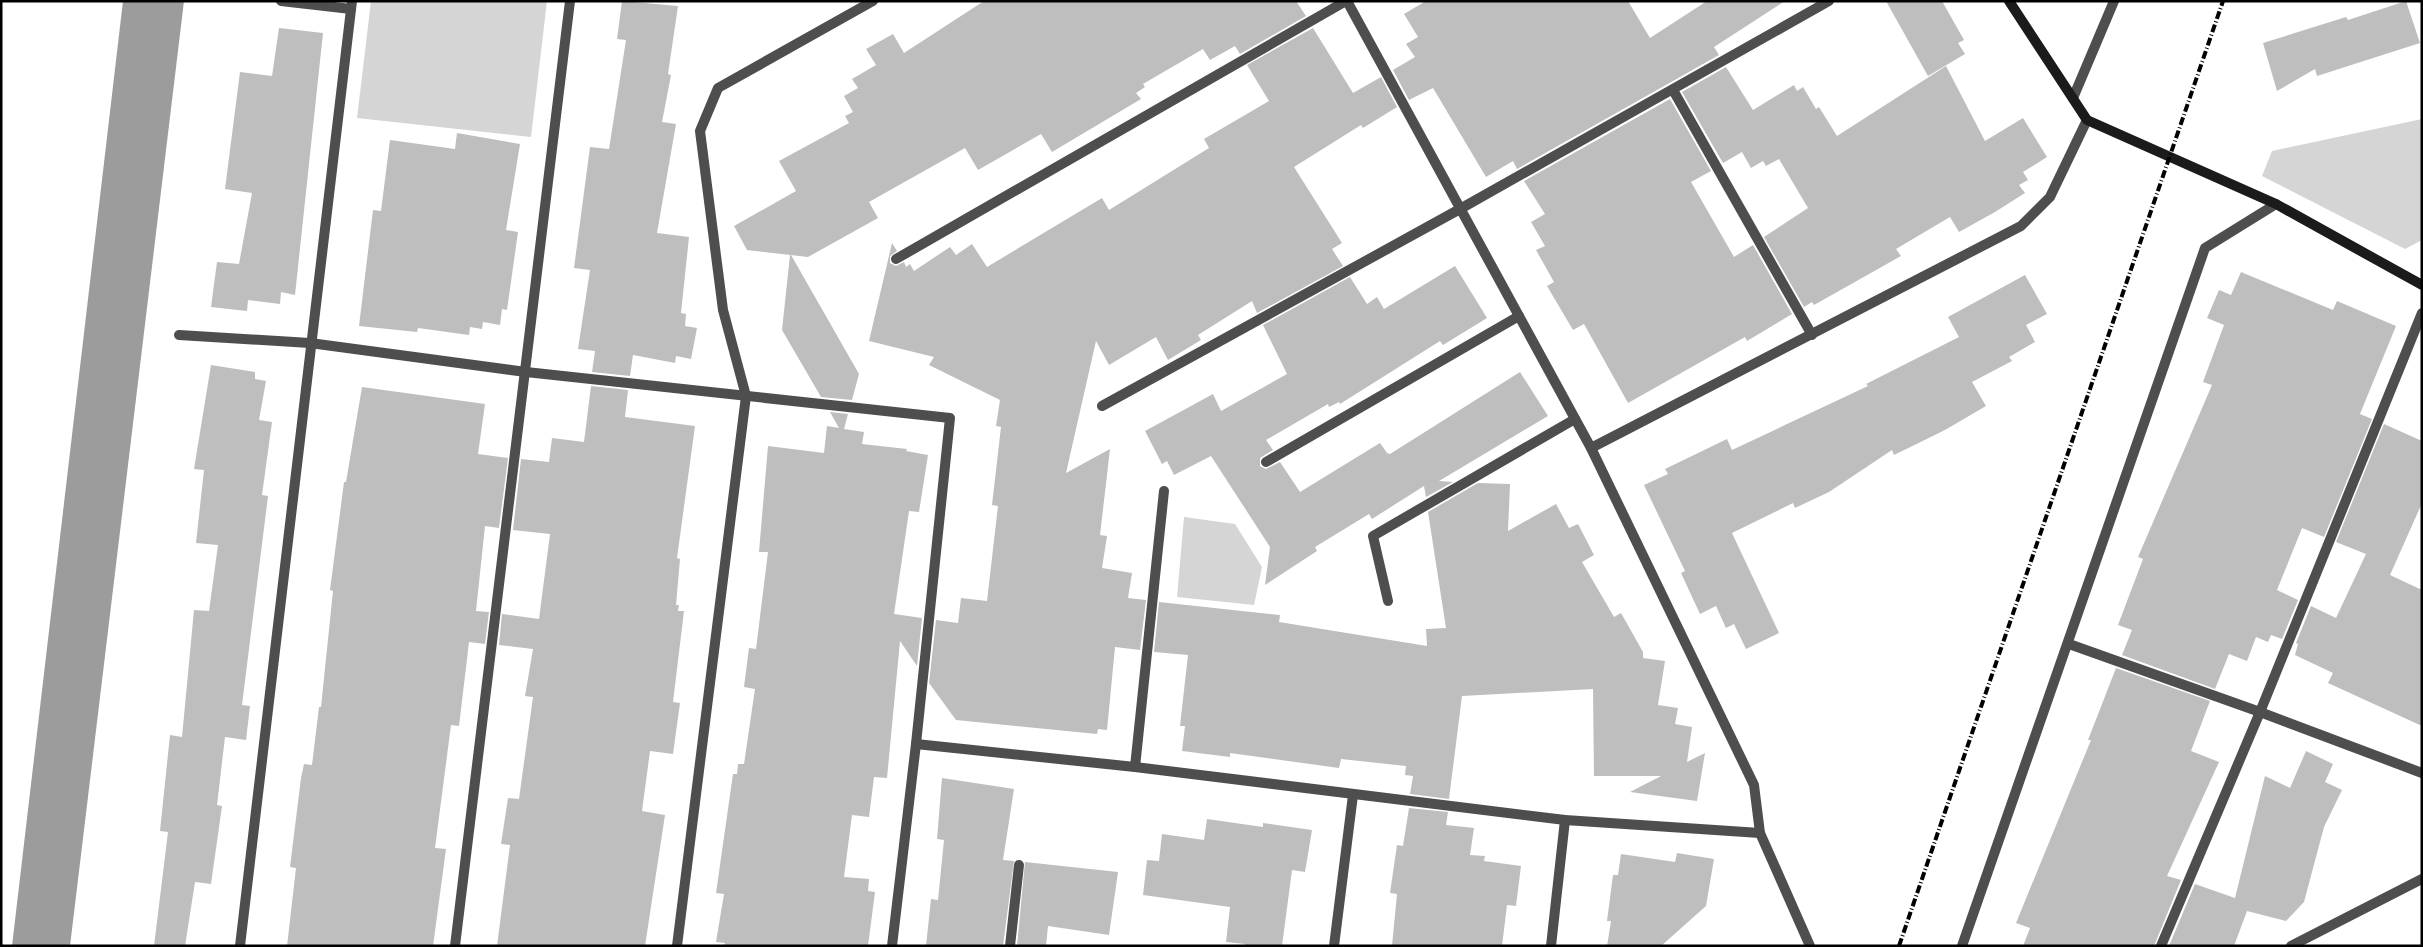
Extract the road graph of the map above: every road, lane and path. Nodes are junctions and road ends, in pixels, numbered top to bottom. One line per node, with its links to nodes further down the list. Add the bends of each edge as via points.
1 (281, 1): 8 (street)
2 (570, 1): 21 (street)
3 (873, 1): 22 (street, via 718,88 700,131 724,310)
4 (1346, 1): 13 (street); 14 (street)
5 (1829, 1): 9 (street)
6 (2009, 1): 10 (street)
7 (2114, 1): 10 (street)
8 (352, 5): 20 (street)
9 (1673, 90): 13 (street); 19 (street)
10 (2073, 98): 11 (street)
11 (2087, 120): 12 (street); 19 (street, via 2050,197 2021,226)
12 (2276, 204): 15 (street); 29 (street, via 2205,248)
13 (1460, 209): 17 (street); 23 (street)
14 (896, 259)
15 (2422, 285)
16 (2422, 312): 30 (street)
17 (1519, 316): 24 (street); 26 (street)
18 (179, 335): 20 (street)
19 (1812, 335): 25 (street)
20 (310, 343): 21 (street); 39 (street)
21 (526, 372): 22 (street); 40 (street)
22 (746, 396): 31 (street, via 950,418); 41 (street)
23 (1102, 406)
24 (1574, 419): 25 (street); 28 (street, via 1373,536)
25 (1591, 448): 36 (street, via 1754,785)
26 (1266, 462)
27 (1164, 490): 32 (street)
28 (1388, 601)
29 (2069, 644): 30 (street); 47 (street)
30 (2260, 712): 33 (street); 48 (street)
31 (916, 744): 32 (street); 42 (street)
32 (1135, 767): 34 (street)
33 (2422, 773)
34 (1353, 795): 35 (street); 44 (street)
35 (1565, 820): 36 (street); 45 (street)
36 (1760, 833): 46 (street)
37 (1019, 865): 43 (street)
38 (2422, 879): 49 (street)
39 (240, 946)
40 (455, 946)
41 (677, 946)
42 (892, 946)
43 (1010, 946)
44 (1334, 946)
45 (1551, 946)
46 (1810, 946)
47 (1962, 946)
48 (2161, 946)
49 (2291, 946)

